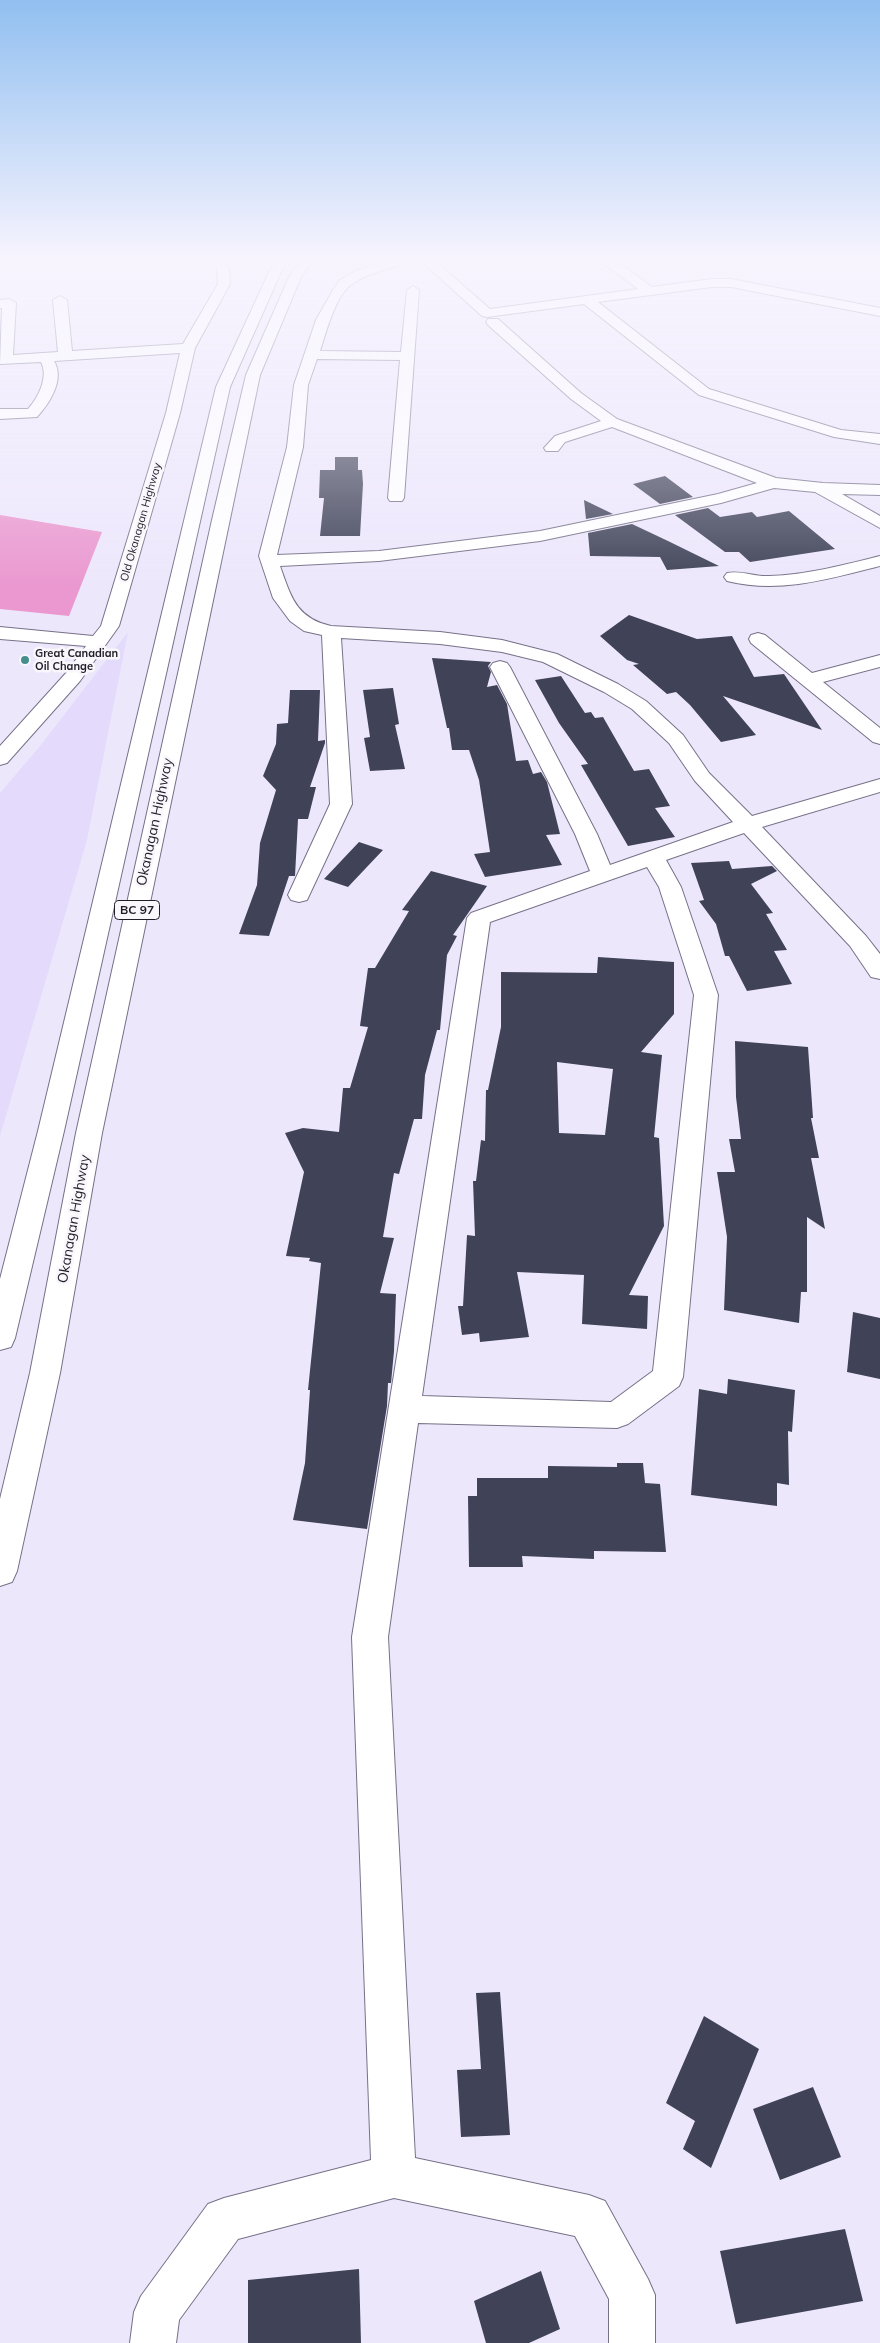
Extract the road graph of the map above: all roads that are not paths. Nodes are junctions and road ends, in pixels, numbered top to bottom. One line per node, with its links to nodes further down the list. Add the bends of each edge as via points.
1 (51, 369): 9 (main road, via 39,408 32,414)
2 (183, 369): 24 (main road, Old Okanagan Highway, via 110,626)
3 (231, 369): 38 (main road, BC 97, via 223,387 52,1131)
4 (256, 369): 40 (main road, Okanagan Highway / BC 97, via 218,530 89,1133 45,1374)
5 (306, 369): 18 (main road, via 301,385 295,447)
6 (406, 369): 16 (main road)
7 (546, 369): 10 (main road)
8 (675, 369): 11 (main road, via 704,392 839,434)
9 (0, 414)
10 (612, 422): 12 (main road, via 560,439); 13 (main road)
11 (880, 438)
12 (552, 448)
13 (773, 483): 14 (main road); 18 (main road, via 721,498 540,536 379,556)
14 (819, 488): 15 (main road); 17 (main road)
15 (880, 490)
16 (396, 498)
17 (880, 523)
18 (269, 561): 21 (main road, via 282,598 296,617 311,627)
19 (880, 561): 20 (main road, via 810,578 767,582)
20 (733, 577)
21 (331, 632): 31 (main road, via 440,638 502,646 550,658 638,705 676,739 702,777); 34 (main road, via 341,804)
22 (0, 633): 24 (main road)
23 (758, 639): 27 (main road)
24 (98, 642): 29 (main road, Old Okanagan Highway, via 73,676)
25 (880, 661): 27 (main road)
26 (500, 667): 33 (main road, via 586,834)
27 (808, 680): 28 (main road)
28 (880, 738)
29 (0, 758)
30 (880, 785): 31 (main road)
31 (748, 824): 32 (main road); 36 (main road)
32 (652, 858): 33 (main road); 39 (main road, via 670,886 706,995 668,1377 617,1415)
33 (603, 875): 39 (main road, via 479,918)
34 (300, 895)
35 (880, 934): 36 (main road)
36 (858, 941): 37 (main road)
37 (880, 971)
38 (0, 1338)
39 (405, 1409): 41 (main road, via 370,1637)
40 (0, 1571)
41 (394, 2176): 42 (main road, via 224,2220 156,2312); 43 (main road, via 589,2217 632,2295)
42 (153, 2343)
43 (632, 2343)

